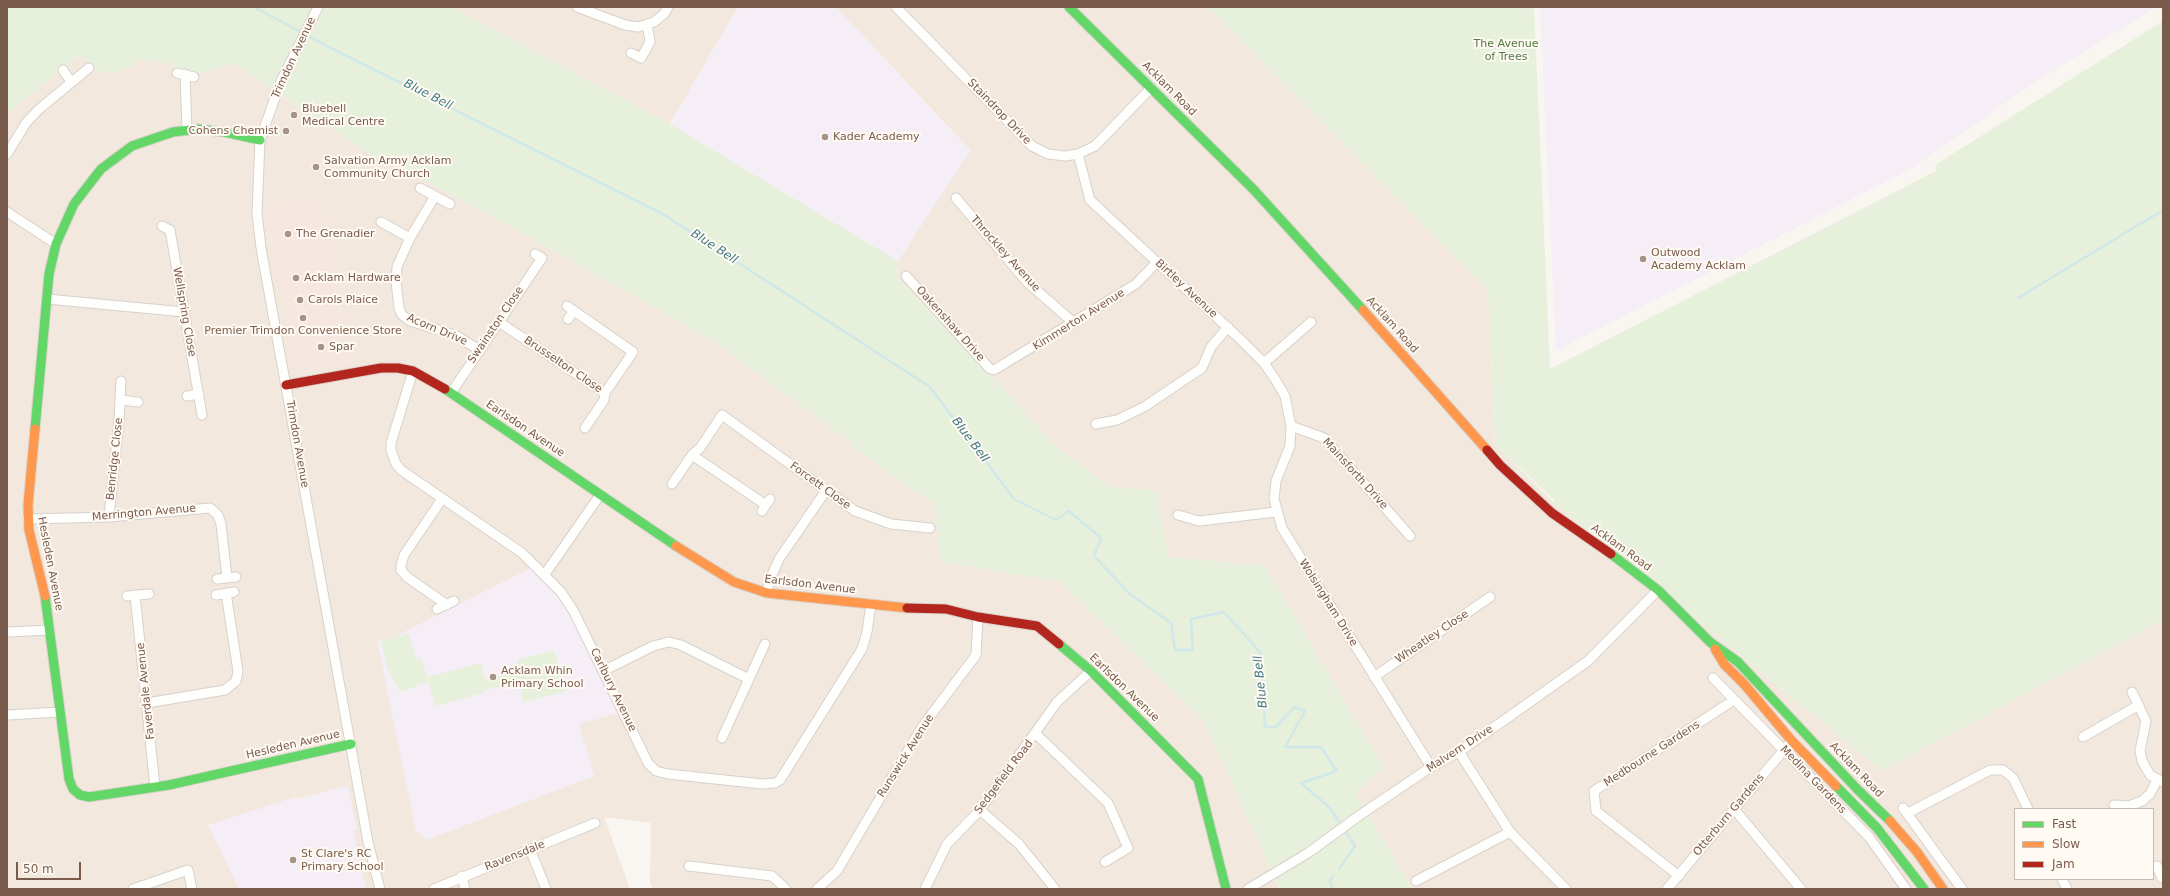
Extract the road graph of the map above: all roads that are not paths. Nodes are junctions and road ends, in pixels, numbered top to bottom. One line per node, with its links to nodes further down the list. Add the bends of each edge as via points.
1 (318, 7): 14 (street, Trimdon Avenue, via 293,56)
2 (577, 7): 6 (street, via 625,25 638,27)
3 (668, 7): 6 (street, via 664,14)
4 (896, 7): 16 (street, Staindrop Drive, via 1032,146 1048,154)
5 (1069, 7): 12 (street, Acklam Road)
6 (648, 24): 7 (street, via 650,42 641,58)
7 (631, 53)
8 (89, 68): 11 (street)
9 (63, 70): 11 (street)
10 (194, 76): 13 (street, via 181,74)
11 (71, 82): 15 (street, via 34,114)
12 (1151, 88): 16 (street, Staindrop Drive, via 1095,146); 66 (street, Acklam Road, via 1254,190 1500,465 1552,514)
13 (187, 130): 14 (street, Hesleden Avenue, via 209,129); 25 (street, Hesleden Avenue, via 160,134 142,141 101,169 74,204)
14 (260, 140): 41 (street, Trimdon Avenue, via 258,230)
15 (7, 154)
16 (1078, 154): 27 (street, Birtley Avenue, via 1090,200)
17 (420, 188): 18 (street)
18 (435, 196): 20 (street); 24 (street, Acorn Drive)
19 (956, 198): 34 (street, Throckley Avenue, via 1028,282)
20 (450, 204)
21 (7, 212): 25 (street)
22 (380, 222): 24 (street)
23 (171, 228): 30 (street, Wellspring Close)
24 (410, 238): 36 (street, Acorn Drive, via 396,274 402,315 410,321 463,338)
25 (56, 244): 29 (street, Hesleden Avenue)
26 (542, 258): 32 (street, Swainston Close)
27 (1157, 262): 34 (street, Kimmerton Avenue, via 1136,284); 35 (street, Birtley Avenue)
28 (906, 276): 38 (street, Oakenshaw Drive, via 990,369)
29 (46, 299): 30 (street); 61 (street, Hesleden Avenue)
30 (184, 312): 44 (street, Wellspring Close)
31 (568, 320): 43 (street, Brusselton Close, via 570,308 633,352)
32 (499, 322): 36 (street, Swainston Close); 43 (street, Brusselton Close)
33 (1311, 322): 37 (street)
34 (1074, 323): 38 (street, Kimmerton Avenue)
35 (1228, 327): 37 (street, Birtley Avenue); 49 (street, via 1211,347 1202,368 1144,407 1117,420)
36 (479, 350): 42 (street, Swainston Close)
37 (1264, 363): 50 (street, Birtley Avenue, via 1285,396)
38 (994, 370)
39 (413, 371): 41 (street, Earlsdon Avenue, via 381,368); 42 (street, Earlsdon Avenue); 56 (street, Carlbury Avenue, via 393,434 391,450 401,470)
40 (121, 381): 46 (street, Benridge Close)
41 (286, 385): 93 (street, Trimdon Avenue)
42 (451, 393): 55 (street, Earlsdon Avenue)
43 (605, 393): 51 (street, via 604,400)
44 (198, 394): 45 (street); 48 (street, Wellspring Close)
45 (187, 396)
46 (120, 400): 47 (street); 60 (street, Benridge Close)
47 (138, 402)
48 (202, 415)
49 (1096, 424)
50 (1291, 426): 58 (street, Wolsingham Drive, via 1290,446 1276,481); 63 (street, Mainsforth Drive, via 1324,438)
51 (585, 428)
52 (692, 455): 53 (street); 54 (street, Forcett Close, via 700,448 722,416); 57 (street)
53 (672, 484)
54 (825, 492): 62 (street, Forcett Close, via 855,511 880,522); 68 (street, via 779,559)
55 (600, 495): 64 (street); 68 (street, Earlsdon Avenue, via 718,574)
56 (442, 499): 64 (street, Carlbury Avenue, via 522,553); 72 (street, via 400,565 407,577 450,603)
57 (766, 505)
58 (1276, 512): 59 (street, via 1200,521); 80 (street, Wolsingham Drive, via 1282,528)
59 (1178, 515)
60 (109, 517): 61 (street, Merrington Avenue); 65 (street, Merrington Avenue, via 198,508 213,510 222,524)
61 (28, 519): 74 (street, Hesleden Avenue, via 42,579)
62 (930, 528)
63 (1410, 536)
64 (545, 574): 78 (street, Carlbury Avenue, via 574,612)
65 (226, 578)
66 (1658, 590): 76 (street, Acklam Road); 95 (street, Malvern Drive, via 1588,661)
67 (225, 593): 85 (street, via 238,671 236,681 225,690)
68 (767, 593): 71 (street, Earlsdon Avenue)
69 (149, 594): 85 (street, Faverdale Avenue, via 131,595)
70 (1490, 597): 80 (street, Wheatley Close)
71 (871, 604): 73 (street, Earlsdon Avenue, via 946,609); 78 (street, Carlbury Avenue, via 862,649 784,775 775,783 762,784 668,774 656,770 645,758)
72 (437, 609)
73 (978, 617): 79 (street, Earlsdon Avenue, via 1037,626); 122 (street, Runswick Avenue, via 976,655 922,727 837,871)
74 (50, 630): 75 (street); 87 (street, Hesleden Avenue)
75 (7, 632)
76 (1710, 642): 92 (street, Acklam Road, via 1724,664); 132 (street, Acklam Road, via 1738,662 1890,821 1917,852)
77 (765, 644): 82 (street)
78 (603, 671): 82 (street, via 653,646 669,642 681,645)
79 (1092, 671): 89 (street, Sedgefield Road, via 1057,702); 125 (street, Earlsdon Avenue, via 1198,779)
80 (1374, 677): 96 (street, Wolsingham Drive)
81 (1713, 678): 84 (street, Medina Gardens)
82 (749, 679): 91 (street, via 723,726)
83 (2132, 692): 86 (street)
84 (1734, 700): 94 (street, Medina Gardens); 111 (street, Medbourne Gardens, via 1594,791 1596,811)
85 (147, 703): 98 (street, Faverdale Avenue)
86 (2139, 706): 90 (street); 97 (street, via 2146,724 2141,758 2147,771)
87 (60, 712): 88 (street); 98 (street, Hesleden Avenue, via 69,779 76,792 89,797)
88 (7, 715)
89 (1036, 734): 103 (street, Sedgefield Road); 107 (street, via 1108,803 1128,848)
90 (2083, 736)
91 (722, 738)
92 (1792, 741): 94 (street, Otterburn Gardens); 131 (street, Acklam Road, via 1877,828)
93 (351, 744): 98 (street, Hesleden Avenue); 117 (street, Trimdon Avenue, via 368,842)
94 (1785, 750): 102 (street, Otterburn Gardens); 130 (street, Medina Gardens, via 1869,837)
95 (1458, 752): 96 (street, Malvern Drive); 105 (street)
96 (1431, 767): 126 (street, Malvern Drive, via 1308,853)
97 (2160, 781): 101 (street, via 2148,796)
98 (155, 787)
99 (2114, 805): 101 (street)
100 (2028, 808): 133 (street, via 2013,778 2003,770 1990,770 1906,811)
101 (2129, 808)
102 (1734, 809): 111 (street, Otterburn Gardens); 129 (street)
103 (980, 810): 123 (street, Sedgefield Road, via 947,844); 124 (street, via 1019,844)
104 (595, 822): 106 (street, Ravensdale)
105 (1510, 832): 114 (street); 127 (street)
106 (530, 849): 110 (street, Ravensdale); 120 (street)
107 (1105, 862)
108 (689, 866): 121 (street, via 772,876)
109 (2158, 866): 112 (street)
110 (462, 876): 118 (street, Ravensdale); 119 (street)
111 (1679, 876): 128 (street, Otterburn Gardens)
112 (2162, 878)
113 (2062, 880): 134 (street)
114 (1416, 881)
115 (133, 889): 116 (street, via 188,870)
116 (192, 889)
117 (380, 889)
118 (434, 889)
119 (465, 889)
120 (546, 889)
121 (786, 889)
122 (817, 889)
123 (925, 889)
124 (1055, 889)
125 (1226, 889)
126 (1248, 889)
127 (1566, 889)
128 (1667, 889)
129 (1801, 889)
130 (1906, 889)
131 (1924, 889)
132 (1943, 889)
133 (1962, 889)
134 (2067, 889)

